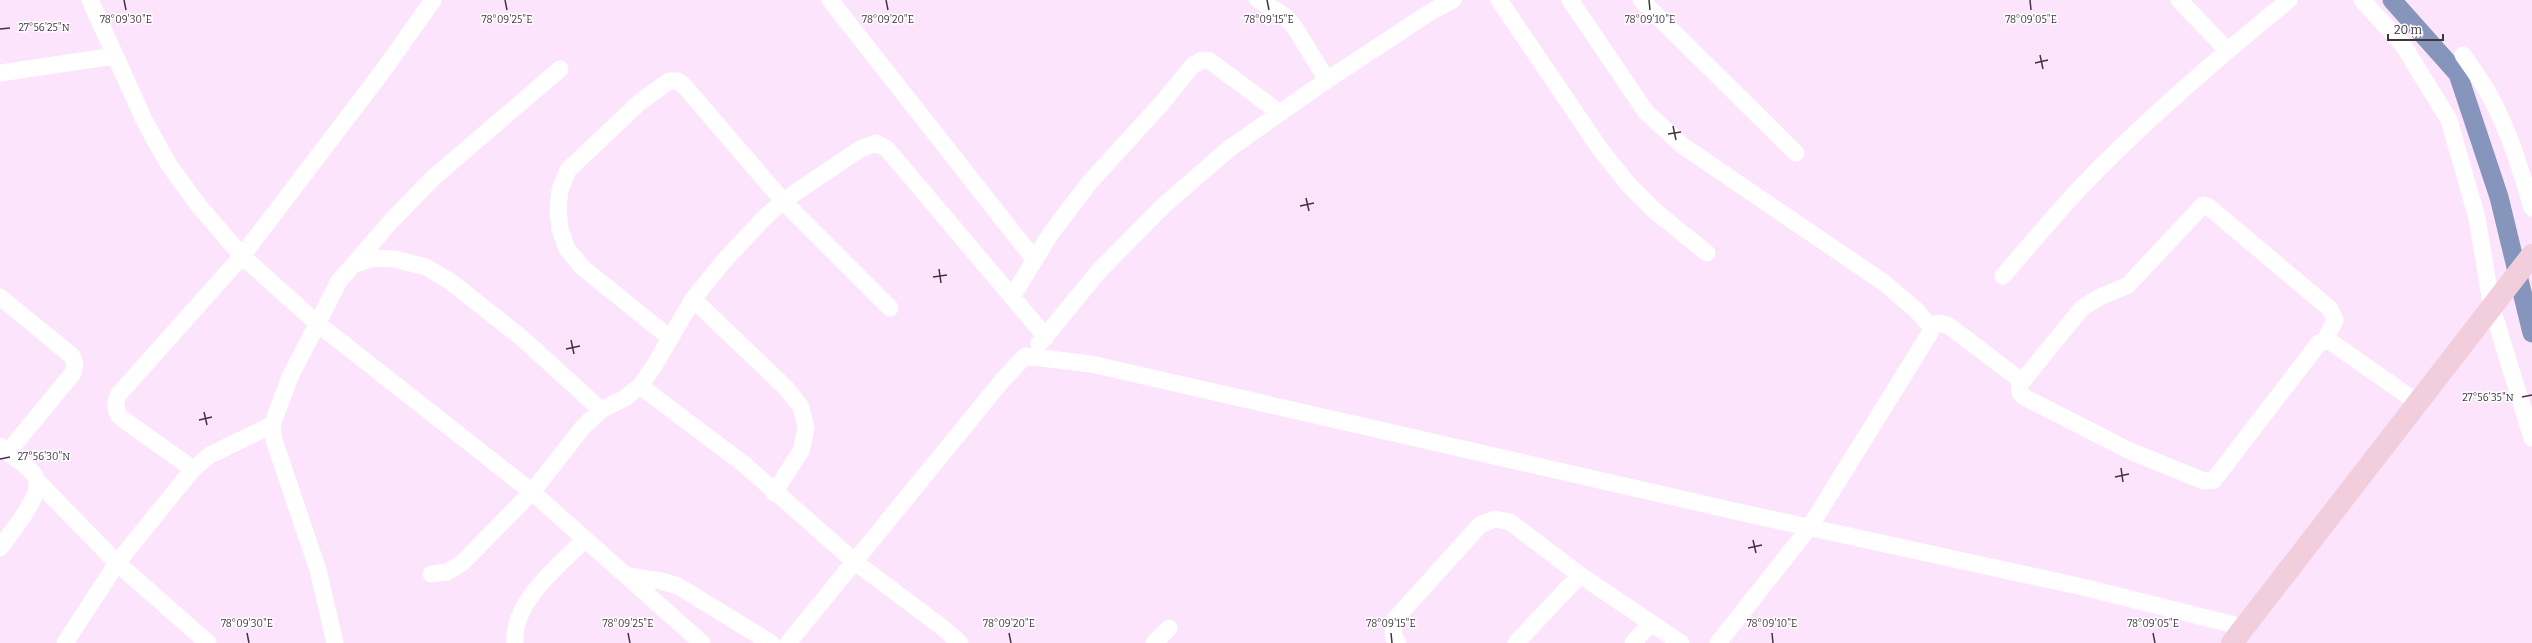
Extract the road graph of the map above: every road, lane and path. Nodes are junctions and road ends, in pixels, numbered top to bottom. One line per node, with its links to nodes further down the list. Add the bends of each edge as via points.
1 (90, 0): 14 (street)
2 (433, 0): 23 (street, via 385,68)
3 (830, 0): 24 (street)
4 (1258, 0): 17 (street, via 1285,16)
5 (1453, 0): 17 (street)
6 (1499, 0): 22 (street, via 1600,149 1628,184 1656,212)
7 (1570, 0): 34 (street, via 1656,123 1683,146 1883,282 1916,310)
8 (1641, 0): 19 (street)
9 (2179, 0): 12 (street)
10 (2289, 0): 12 (street)
11 (2362, 0): 31 (street, via 2403,45 2449,120 2477,218)
12 (2228, 51): 27 (street, via 2079,190)
13 (2463, 55): 21 (street, via 2490,95 2519,163)
14 (114, 56): 16 (street); 23 (street, via 145,122 169,165 199,206)
15 (560, 69): 26 (street, via 434,178 392,220)
16 (0, 73)
17 (1327, 80): 18 (street)
18 (1280, 113): 24 (street, via 1210,62 1202,60 1193,66 1090,182); 35 (street, via 1230,148 1162,206 1098,272)
19 (1796, 152)
20 (783, 201): 29 (street, via 860,149 876,143 887,149); 30 (street, via 746,235); 32 (street); 36 (street, via 678,81 669,81 658,87 568,170 560,190 558,209 560,229 567,249 583,268)
21 (2532, 208)
22 (1707, 253)
23 (242, 256): 33 (street); 46 (street, via 115,400 116,411 120,417)
24 (1034, 259): 29 (street)
25 (2527, 261): 31 (main road)
26 (353, 265): 33 (street, via 339,281); 42 (street, via 373,258 395,259 426,267 451,282 523,339)
27 (2003, 276)
28 (0, 297): 45 (street, via 72,356 74,364 73,373)
29 (1012, 297): 35 (street)
30 (693, 299): 36 (street); 49 (street, via 786,388 801,407 806,428 801,451)
31 (2497, 302): 41 (main road); 44 (street)
32 (890, 308)
33 (318, 324): 43 (street, via 290,377); 48 (street)
34 (1929, 325): 39 (street, via 1939,323 1949,326 2010,370 2018,377); 50 (street, via 1930,333)
35 (1046, 337): 38 (street)
36 (670, 338): 40 (street)
37 (2325, 340): 39 (street, via 2319,344 2216,477 2209,481 2130,450 2056,414 2021,395); 39 (street, via 2335,320 2330,309 2209,207 2203,205 2128,285 2082,308); 41 (street)
38 (1026, 356): 50 (street, via 1091,364); 53 (street, via 1001,382)
39 (2020, 384)
40 (640, 386): 42 (street, via 625,398); 49 (street, via 745,465)
41 (2418, 403): 60 (main road)
42 (601, 410): 48 (street, via 583,427)
43 (272, 425): 46 (street, via 210,455); 63 (street, via 274,440 318,570)
44 (2532, 438)
45 (4, 449): 47 (street, via 35,474)
46 (193, 469): 54 (street)
47 (39, 483): 52 (street, via 36,494); 54 (street)
48 (532, 492): 51 (street); 55 (street, via 462,563 447,572)
49 (774, 493): 53 (street)
50 (1809, 528): 60 (street, via 2087,588); 74 (street)
51 (585, 539): 57 (street); 64 (street, via 530,596 519,617)
52 (0, 548)
53 (855, 562): 67 (street); 68 (street)
54 (118, 563): 61 (street); 62 (street)
55 (431, 574)
56 (1580, 575): 58 (street); 70 (street, via 1510,522 1495,519 1480,525 1394,619 1393,636); 71 (street)
57 (628, 576): 65 (street); 66 (street, via 678,586)
58 (1650, 624): 72 (street); 73 (street)
59 (1169, 628): 69 (street)
60 (2238, 635)
61 (65, 643)
62 (208, 643)
63 (334, 643)
64 (515, 643)
65 (702, 643)
66 (771, 643)
67 (788, 643)
68 (960, 643)
69 (1154, 643)
70 (1398, 643)
71 (1516, 643)
72 (1633, 643)
73 (1681, 643)
74 (1718, 643)

